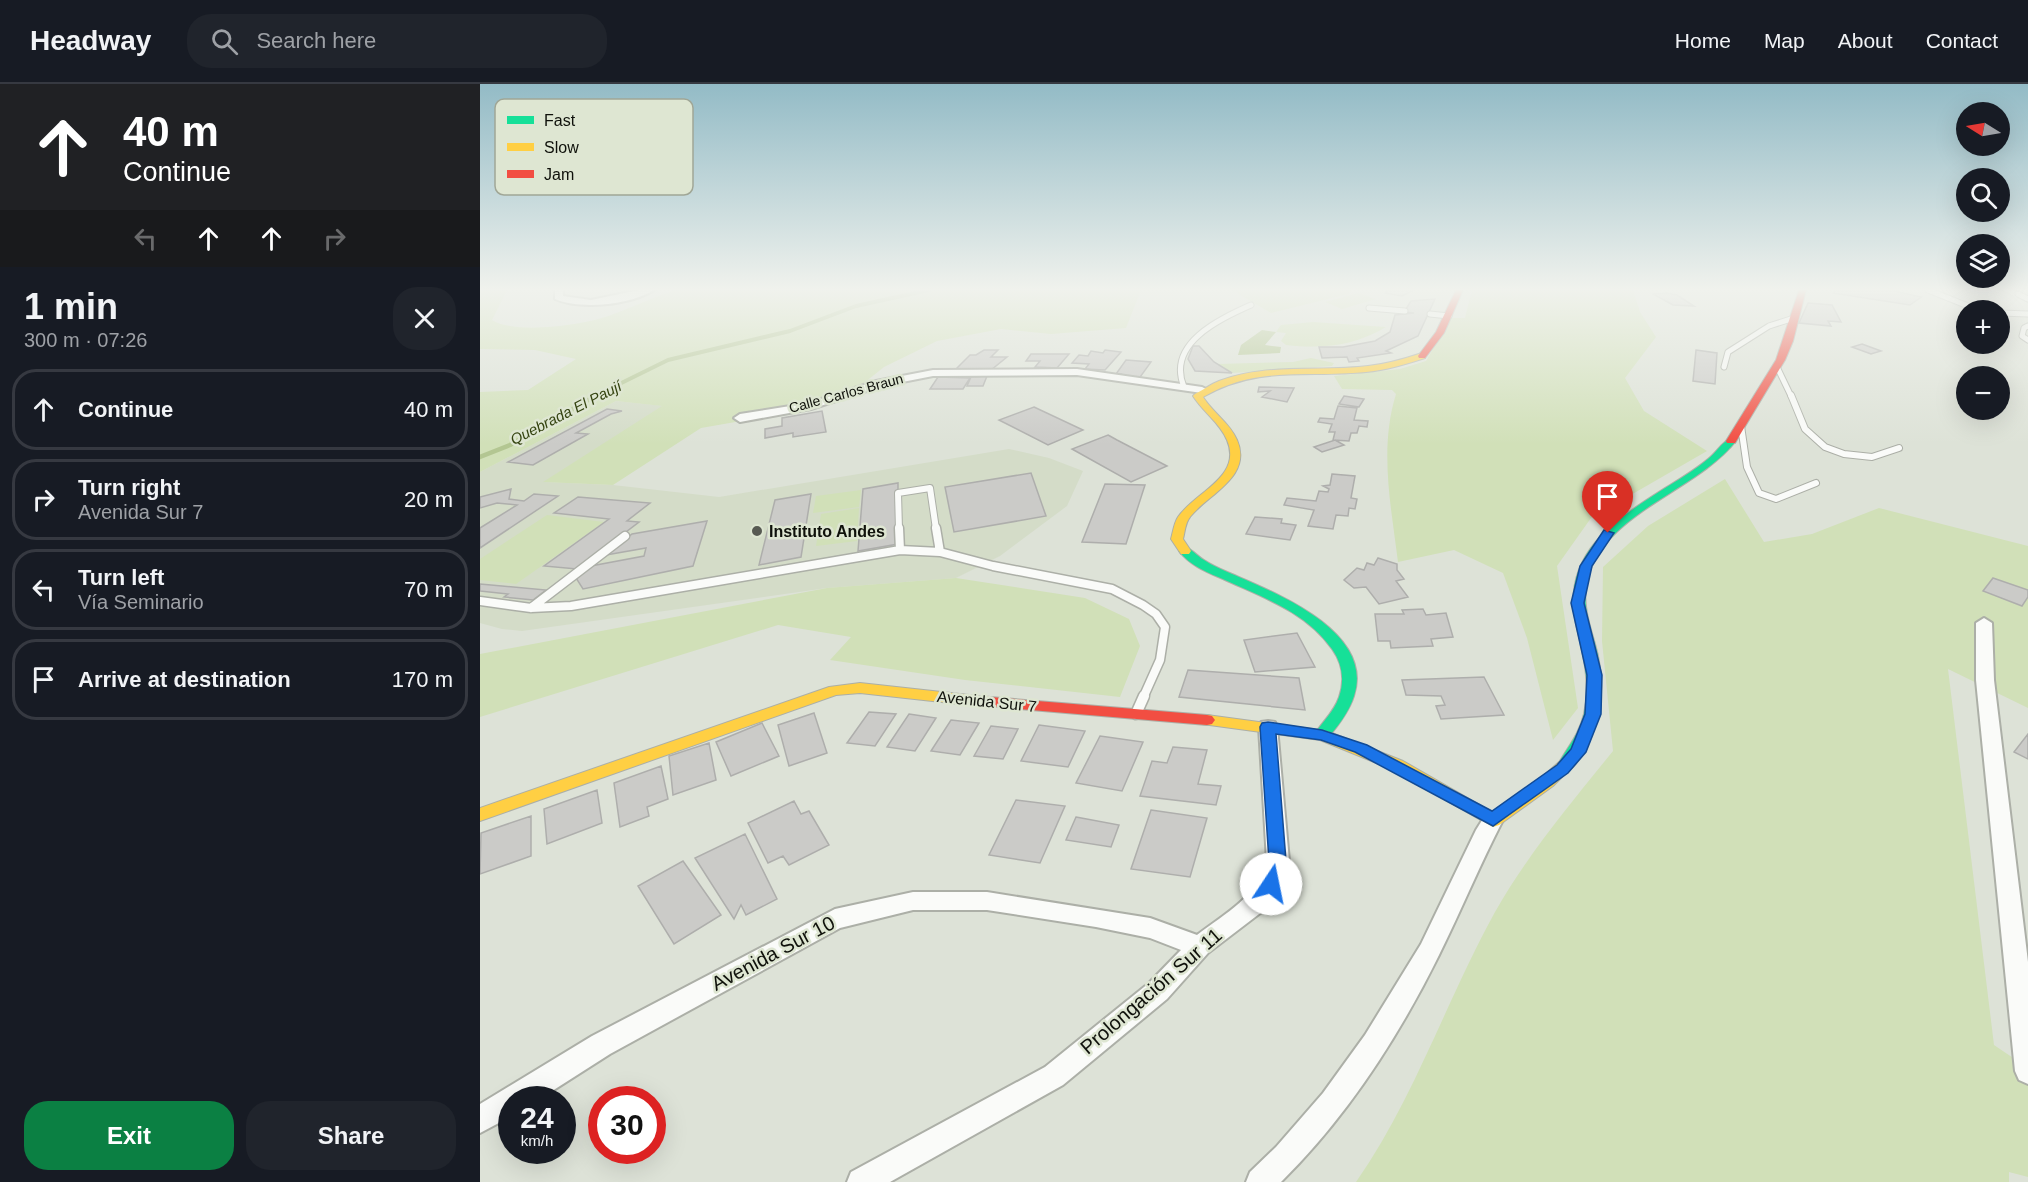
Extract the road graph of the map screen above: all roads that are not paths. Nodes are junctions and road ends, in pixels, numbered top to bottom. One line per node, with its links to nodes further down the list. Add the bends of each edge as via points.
1 (1192, 341): 7 (lane, via 1185,349 1180,379)
2 (1434, 341): 8 (main road, via 1415,360 1371,368 1246,377)
3 (1745, 341): 5 (lane, via 1728,352)
4 (1788, 341): 6 (main road)
5 (1724, 367)
6 (1778, 369): 10 (main road); 11 (lane, via 1788,383 1805,430 1829,449 1874,457)
7 (1184, 387): 8 (street, Calle Carlos Braun); 9 (street, Calle Carlos Braun, via 1071,372 933,373 880,383 811,405)
8 (1202, 390): 21 (main road, via 1198,399 1232,436 1237,461 1234,470 1183,518 1178,539 1188,557 1289,602 1324,626 1337,641 1352,681 1349,700)
9 (740, 418)
10 (1741, 424): 12 (lane, via 1747,467 1759,493 1776,498); 23 (main road, via 1715,461 1624,518 1593,555 1584,572 1578,603 1594,675 1593,714 1578,752 1563,769)
11 (1899, 448)
12 (1816, 483)
13 (625, 536): 17 (lane)
14 (900, 550): 15 (lane); 15 (lane, via 898,493 923,487 930,488); 17 (lane, via 571,606)
15 (940, 552): 19 (lane, via 1112,589 1156,614 1165,627 1165,639)
16 (480, 601): 17 (lane)
17 (531, 608)
18 (1984, 623): 25 (street, via 1985,680)
19 (1136, 714): 20 (main road, Avenida Sur 7); 22 (main road, Avenida Sur 7, via 860,688 834,690)
20 (1268, 727): 21 (main road, Avenida Sur 7); 24 (street, Prolongación Sur 11, via 1278,861 1271,884 1255,904)
21 (1322, 735): 23 (main road, Avenida Sur 7, via 1397,765)
22 (480, 815)
23 (1493, 820): 30 (street, via 1428,952 1359,1067 1322,1119)
24 (1200, 946): 26 (street, Avenida Sur 10, via 1150,928 1096,917 987,901 913,901 835,919 601,1045); 29 (street, Prolongación Sur 11, via 1158,990 1054,1076)
25 (2028, 1071)
26 (535, 1086)
27 (498, 1108): 28 (street, Avenida Sur 10)
28 (480, 1119)
29 (861, 1182)
30 (1260, 1182)

